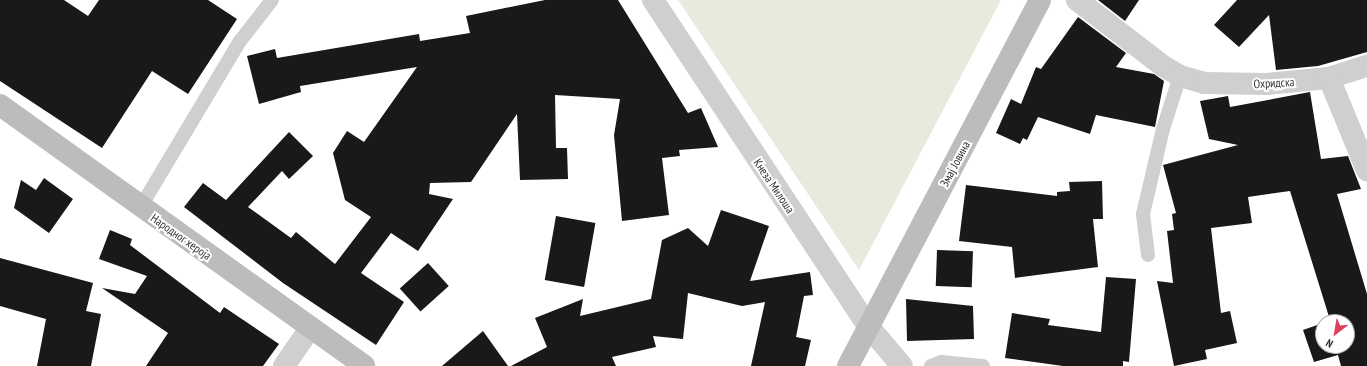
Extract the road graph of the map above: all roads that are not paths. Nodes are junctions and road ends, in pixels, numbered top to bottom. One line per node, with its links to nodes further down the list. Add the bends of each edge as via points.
1 (272, 0): 10 (lane, via 240,41)
2 (653, 0): 13 (street, Кнеза Милоша)
3 (1040, 0): 13 (street, Змај Јовина)
4 (1076, 0): 6 (street, Охридска)
5 (1367, 66): 7 (street, Охридска)
6 (1180, 76): 7 (street, Охридска, via 1204,83 1235,84); 11 (lane, via 1163,129 1143,214)
7 (1329, 78): 9 (street)
8 (0, 105): 10 (street, Народног хероја)
9 (1367, 170)
10 (140, 208): 12 (street, Народног хероја)
11 (1148, 255)
12 (311, 327): 14 (street); 15 (street, Народног хероја)
13 (869, 327): 16 (street, Змај Јовина); 17 (street, Кнеза Милоша)
14 (284, 366)
15 (364, 366)
16 (848, 366)
17 (902, 366)
18 (931, 366): 19 (lane, via 941,362)
19 (983, 366)

